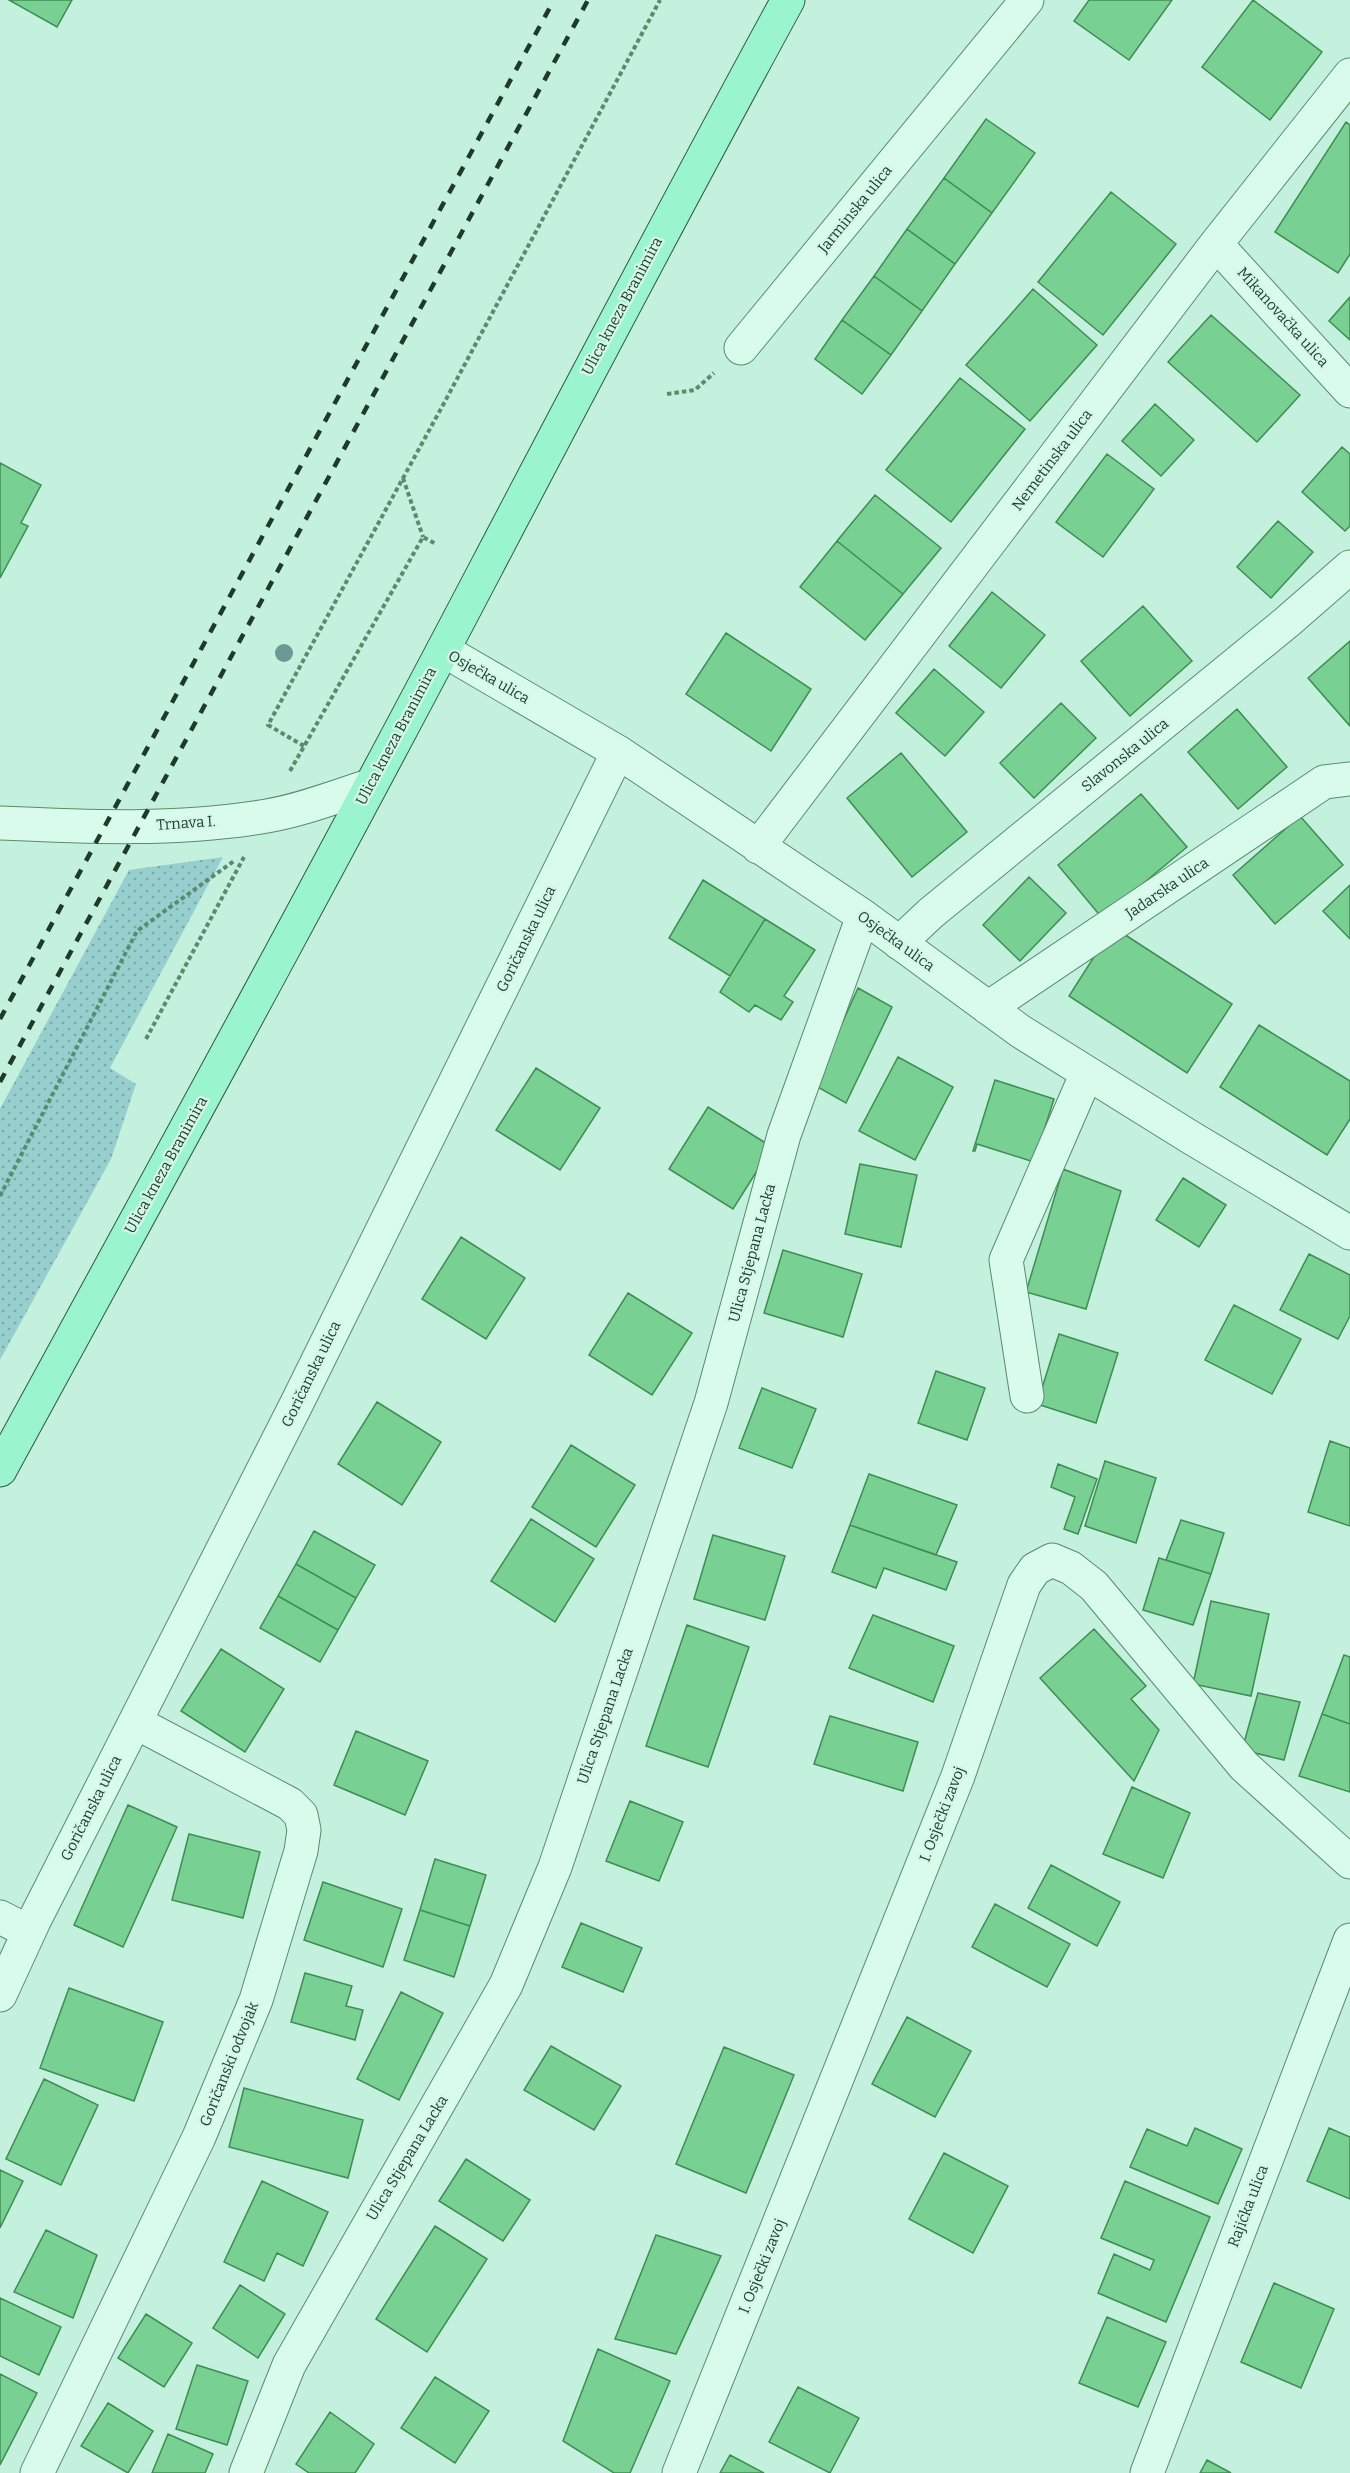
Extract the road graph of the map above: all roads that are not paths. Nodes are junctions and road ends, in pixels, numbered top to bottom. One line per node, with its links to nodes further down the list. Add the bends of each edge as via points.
1 (788, 0): 8 (main road, Ulica kneza Branimira, via 653,246)
2 (1027, 0): 5 (street, Jarminska ulica)
3 (1350, 75): 4 (street, Nemetinska ulica)
4 (1216, 244): 6 (street, Mikanovačka ulica); 13 (street, Nemetinska ulica)
5 (741, 348)
6 (1350, 391)
7 (1350, 567): 15 (street, Slavonska ulica)
8 (442, 650): 9 (street, Osječka ulica); 11 (main road, Ulica kneza Branimira)
9 (618, 752): 13 (street, Osječka ulica); 21 (street, Goričanska ulica)
10 (1350, 779): 16 (street, Jadarska ulica, via 1324,782)
11 (369, 786): 12 (street, Trnava I., via 267,816 208,822 106,828); 20 (main road, Ulica kneza Branimira)
12 (0, 823)
13 (758, 847): 14 (street, Osječka ulica)
14 (863, 916): 15 (street, Osječka ulica); 28 (street, Ulica Stjepana Lacka, via 784,1135 711,1403 555,1867 506,1985 288,2365)
15 (899, 943): 16 (street, Osječka ulica)
16 (988, 1008): 17 (street, Osječka ulica)
17 (1087, 1073): 18 (street, Osječka ulica); 19 (street, via 1006,1260)
18 (1350, 1233)
19 (1027, 1395)
20 (0, 1470)
21 (135, 1722): 24 (street, Goričanska ulica); 27 (street, Goričanski odvojak, via 290,1804 301,1815 304,1830 288,1898 247,2021 199,2137)
22 (1350, 1862): 29 (street, I. Osječki zavoj, via 1244,1766 1094,1586 1071,1568 1052,1560 1035,1569 1024,1585 957,1776)
23 (0, 1917): 24 (street)
24 (29, 1932): 26 (street, Goričanska ulica)
25 (1350, 1940): 30 (street, Rajićka ulica)
26 (0, 1995)
27 (37, 2473)
28 (246, 2473)
29 (679, 2473)
30 (1147, 2473)

